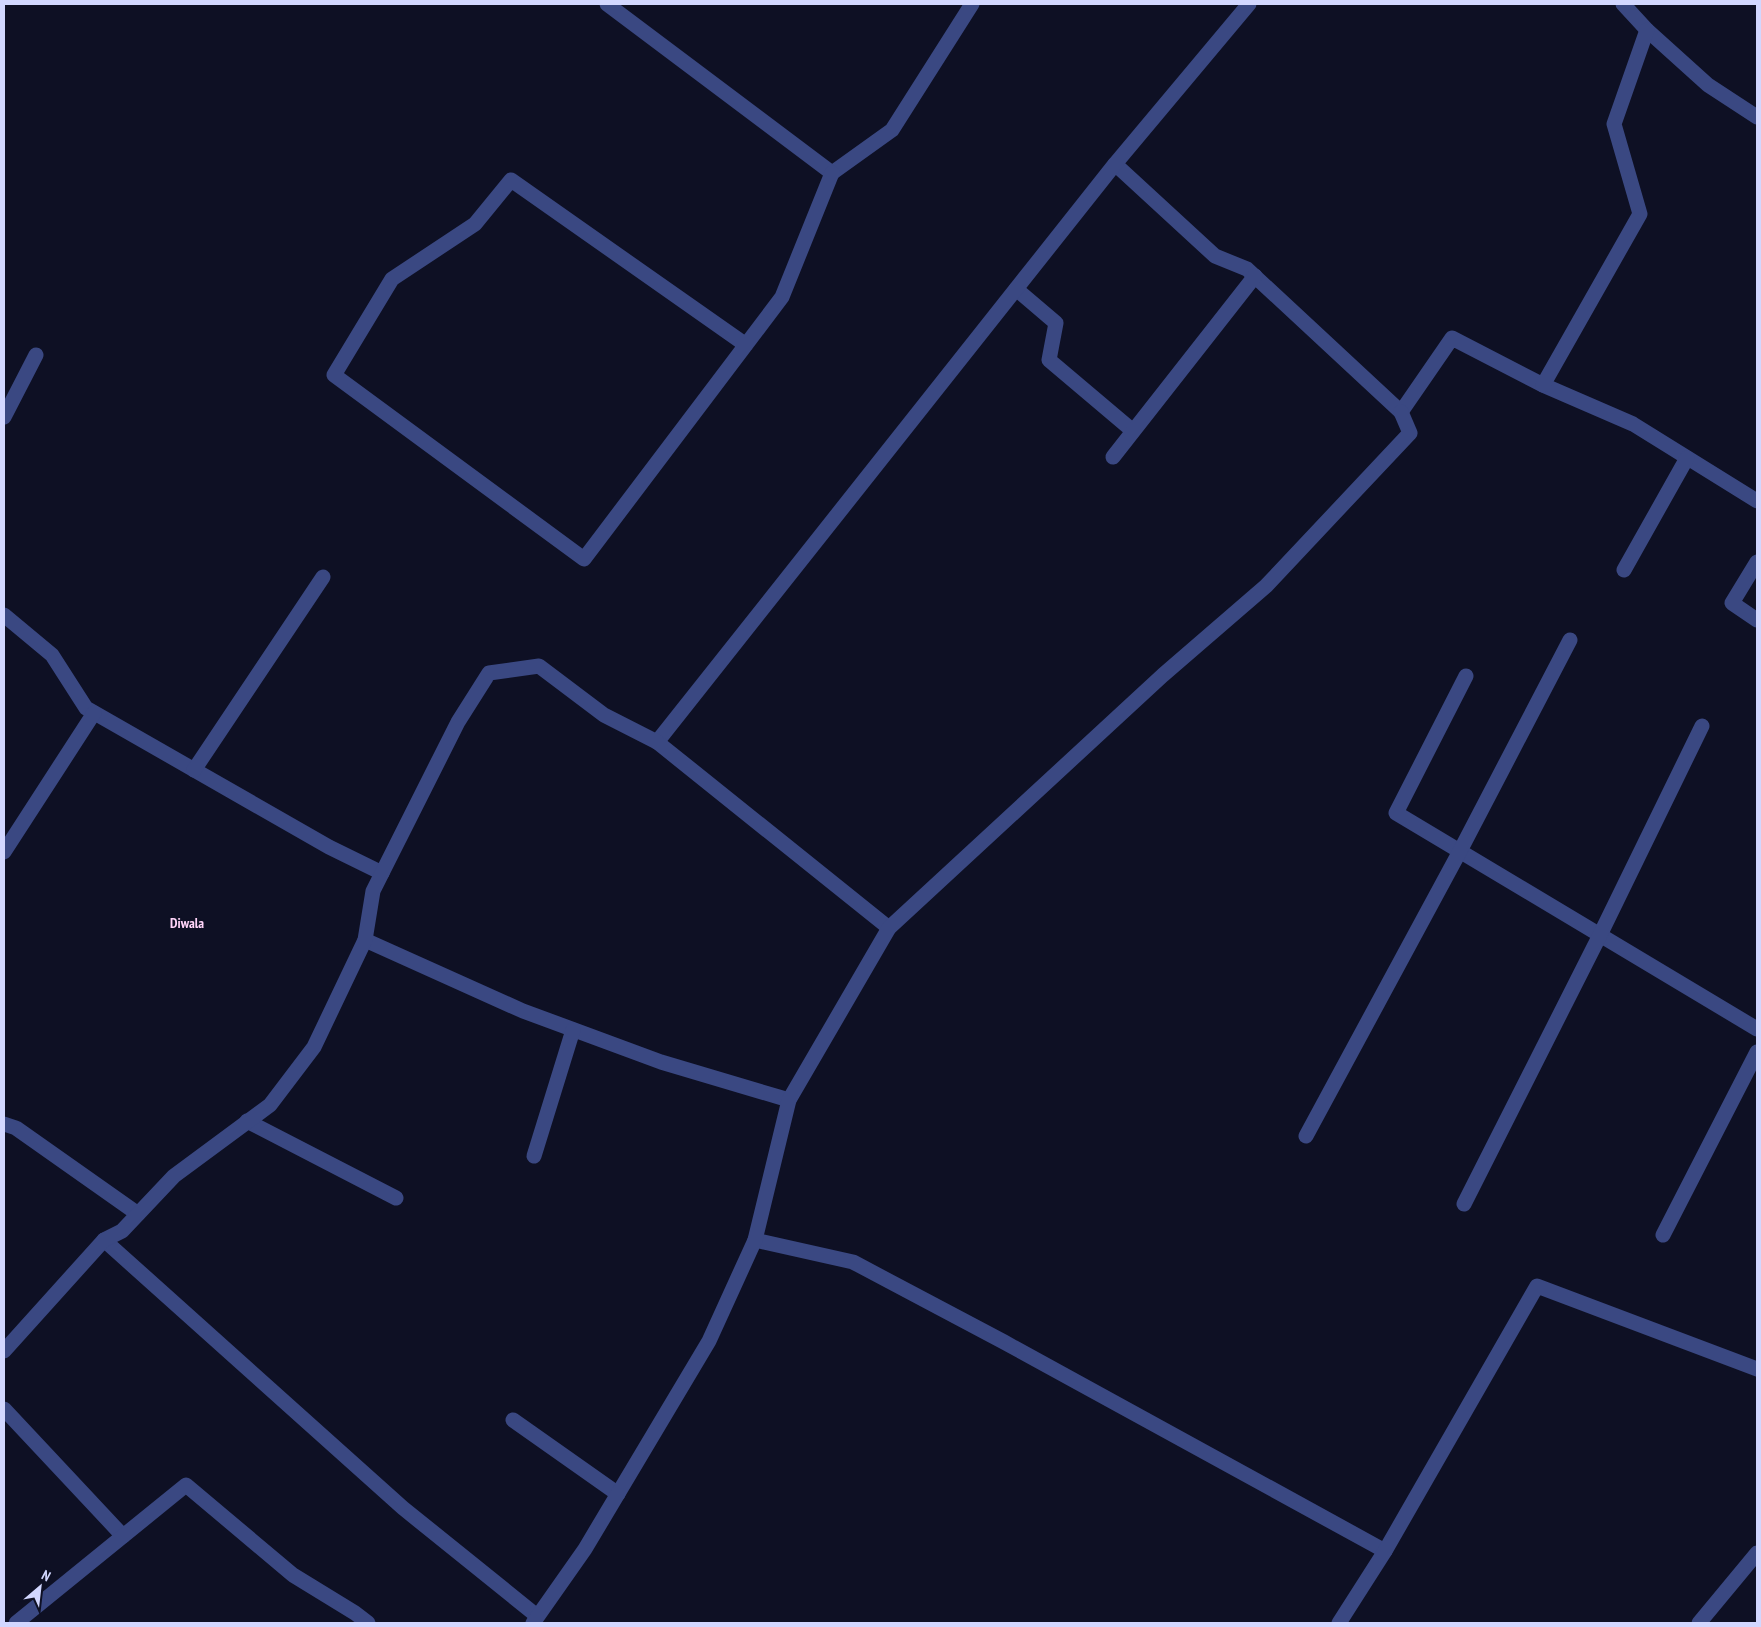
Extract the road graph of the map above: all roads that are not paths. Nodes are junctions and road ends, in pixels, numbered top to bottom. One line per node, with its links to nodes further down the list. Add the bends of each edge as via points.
1 (607, 4): 8 (street)
2 (972, 4): 8 (street, via 892,130)
3 (1249, 4): 7 (street)
4 (1623, 4): 5 (street)
5 (1647, 30): 6 (street, via 1708,85); 13 (street, via 1614,124 1640,214)
6 (1757, 117)
7 (1115, 164): 9 (street, via 1215,256 1247,269); 10 (street)
8 (832, 173): 11 (street, via 782,297)
9 (1255, 276): 14 (street); 16 (street)
10 (1016, 289): 16 (street, via 1056,323 1049,360); 29 (street)
11 (746, 345): 11 (street, via 584,560 334,376 392,279 475,224 511,180)
12 (36, 355): 15 (street)
13 (1543, 385): 14 (street, via 1452,338); 18 (street, via 1633,424)
14 (1401, 412): 34 (street, via 1410,433 1266,586 1163,675)
15 (4, 417)
16 (1133, 431): 17 (street)
17 (1113, 457)
18 (1688, 458): 19 (street); 21 (street)
19 (1757, 501)
20 (1757, 562): 24 (street, via 1732,603)
21 (1624, 570)
22 (323, 577): 30 (street)
23 (4, 615): 27 (street, via 52,655 86,708)
24 (1757, 620)
25 (1570, 640): 31 (street)
26 (1466, 676): 31 (street, via 1396,813)
27 (94, 713): 30 (street); 32 (street)
28 (1702, 726): 35 (street)
29 (657, 742): 33 (street, via 604,715 539,666 489,673 458,722); 34 (street)
30 (194, 770): 33 (street, via 329,848)
31 (1460, 851): 35 (street); 43 (street)
32 (4, 852)
33 (382, 874): 36 (street, via 373,891)
34 (889, 928): 40 (street)
35 (1600, 934): 37 (street); 46 (street)
36 (366, 940): 38 (street, via 523,1011); 41 (street, via 314,1047 270,1104)
37 (1757, 1028)
38 (574, 1030): 40 (street, via 661,1062); 44 (street)
39 (1757, 1052): 48 (street)
40 (789, 1100): 50 (street)
41 (247, 1121): 45 (street); 47 (street, via 174,1176)
42 (4, 1124): 47 (street, via 16,1128)
43 (1306, 1136)
44 (534, 1156)
45 (396, 1198)
46 (1464, 1204)
47 (138, 1214): 49 (street, via 122,1231)
48 (1663, 1235)
49 (104, 1240): 51 (street); 59 (street, via 403,1508)
50 (754, 1240): 55 (street, via 709,1341); 57 (street, via 853,1262)
51 (4, 1351)
52 (1757, 1369): 57 (street, via 1537,1286)
53 (4, 1409): 56 (street)
54 (513, 1420): 55 (street)
55 (618, 1494): 59 (street, via 585,1549)
56 (123, 1536): 60 (street); 61 (street, via 186,1485 293,1575)
57 (1385, 1551): 62 (street)
58 (1757, 1553): 63 (street)
59 (535, 1620)
60 (16, 1623)
61 (368, 1623)
62 (1339, 1623)
63 (1699, 1623)

